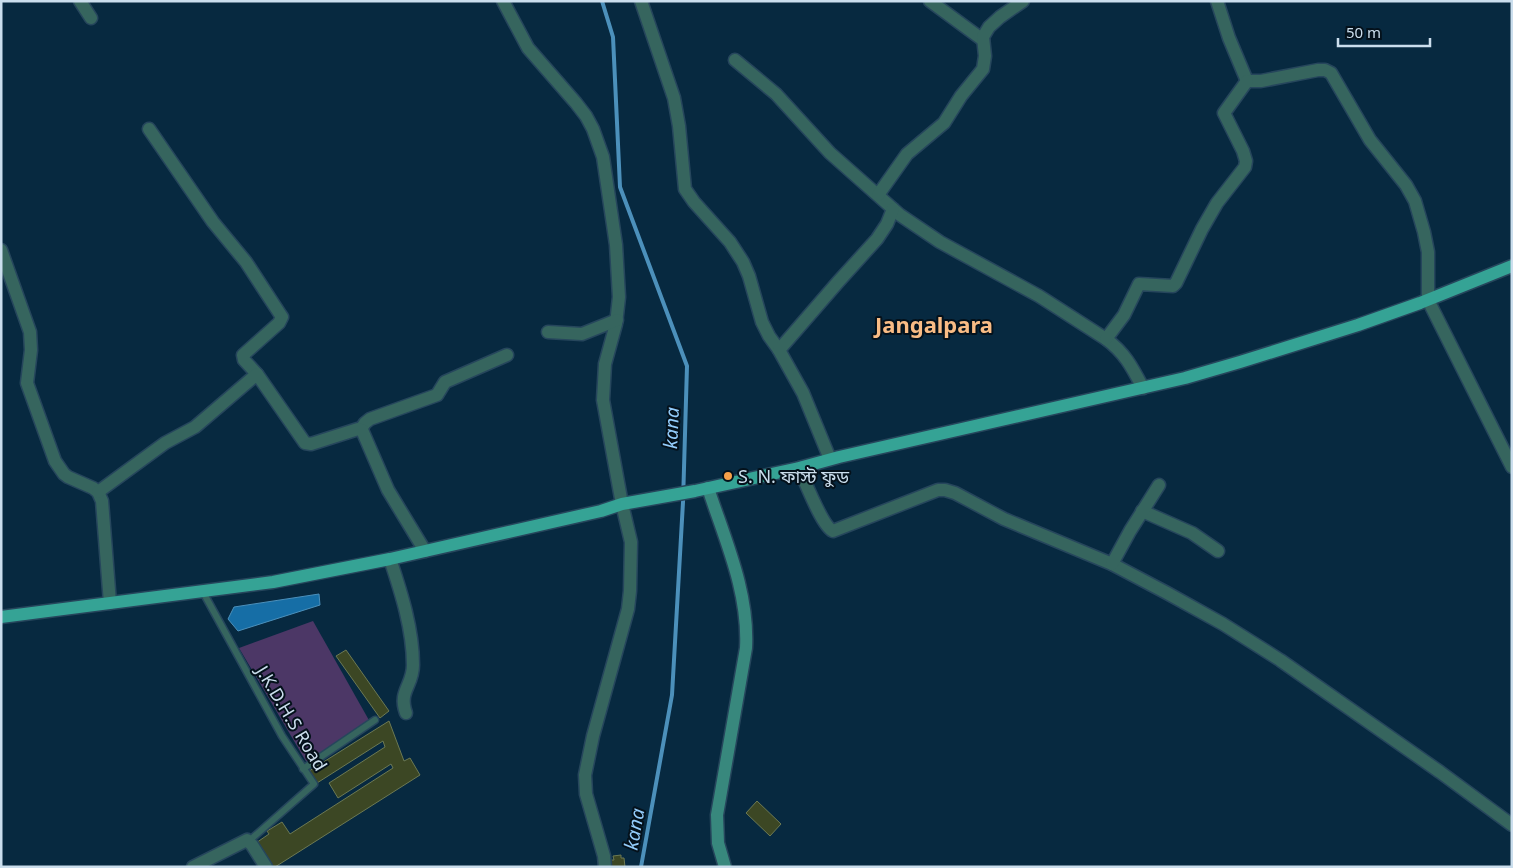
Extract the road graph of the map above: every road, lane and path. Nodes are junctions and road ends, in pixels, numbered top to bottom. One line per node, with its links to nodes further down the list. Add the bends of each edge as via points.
1 (80, 1): 7 (street)
2 (503, 1): 17 (street, via 528,48 576,103 599,146 605,168 618,268)
3 (641, 1): 20 (street, via 674,98 685,189 743,262 762,322)
4 (930, 1): 8 (street)
5 (1023, 1): 8 (street, via 994,22)
6 (1217, 1): 10 (street)
7 (91, 18)
8 (983, 40): 12 (street, via 983,69 944,123 907,154)
9 (735, 60): 12 (street, via 776,94 830,153)
10 (1247, 82): 16 (street, via 1318,70 1331,73 1370,140 1415,201 1428,252); 19 (street, via 1224,113 1246,161 1244,170 1217,202 1176,283 1173,286 1139,284 1124,315)
11 (149, 129): 22 (street, via 282,317 243,355)
12 (878, 195): 13 (street)
13 (893, 209): 19 (street, via 940,242 1039,296); 20 (street, via 877,239)
14 (1, 250): 30 (street, via 30,332 27,383 55,461 68,478)
15 (1512, 266): 16 (main road)
16 (1428, 300): 23 (main road, via 1240,362); 26 (street)
17 (617, 320): 18 (street, via 582,334); 31 (street, via 605,364 603,400)
18 (548, 332)
19 (1106, 339): 23 (street, via 1129,360)
20 (779, 350): 25 (street, via 807,401)
21 (507, 355): 24 (street, via 445,382 437,395 370,419)
22 (257, 374): 24 (street, via 305,443); 30 (street, via 195,426 165,443)
23 (1143, 388): 25 (main road)
24 (362, 429): 33 (street, via 385,484)
25 (830, 460): 27 (main road)
26 (1512, 467)
27 (799, 468): 29 (main road); 36 (street, via 822,517 833,531 945,490 1004,519)
28 (1159, 485): 32 (street)
29 (708, 488): 31 (main road); 48 (street, via 740,586 746,621 746,648 718,816 718,843)
30 (98, 492): 38 (street, via 104,516)
31 (622, 504): 33 (main road); 47 (street, via 631,542 630,596 592,736 585,775 586,794)
32 (1142, 511): 34 (street, via 1192,533); 36 (street)
33 (425, 551): 35 (main road)
34 (1218, 551)
35 (390, 558): 37 (main road, via 273,582); 40 (street, via 401,592 413,654 412,676 403,697)
36 (1112, 564): 43 (street, via 1280,660)
37 (203, 592): 38 (main road); 42 (lane, J.K.D.H.S Road, via 282,736)
38 (110, 603): 39 (main road)
39 (1, 616)
40 (406, 713)
41 (375, 720): 42 (lane)
42 (304, 769): 44 (lane, J.K.D.H.S Road, via 314,784)
43 (1512, 826)
44 (249, 841): 45 (street); 46 (street)
45 (193, 867)
46 (266, 867)
47 (605, 867)
48 (725, 867)

